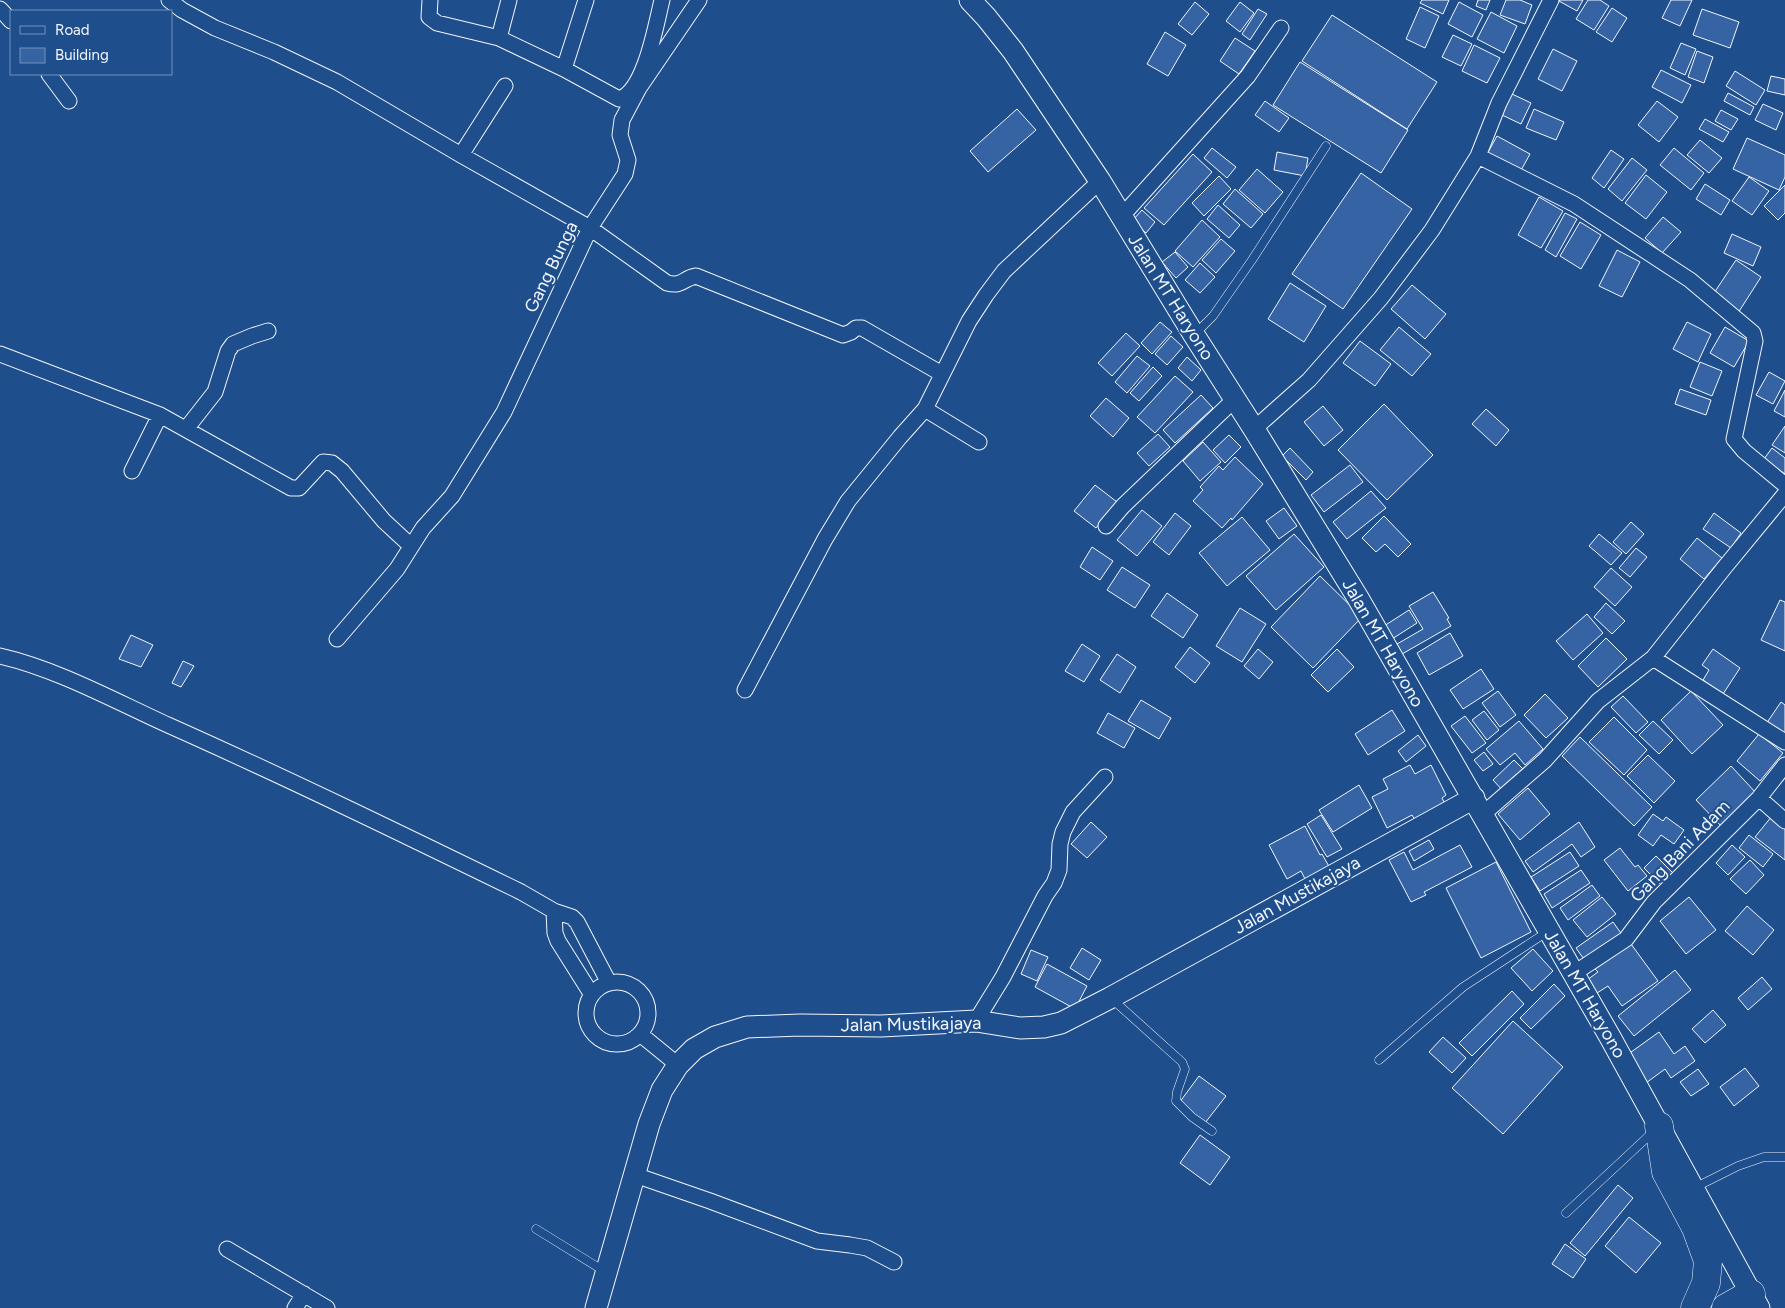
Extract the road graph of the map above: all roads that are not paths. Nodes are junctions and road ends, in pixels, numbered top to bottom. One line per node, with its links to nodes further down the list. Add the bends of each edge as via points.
1 (169, 0): 18 (street, via 215,28 337,82)
2 (430, 0): 12 (street, via 429,17 437,23)
3 (509, 0): 12 (street)
4 (586, 0): 13 (street)
5 (662, 0): 13 (street, via 642,75 625,97 619,99)
6 (699, 0): 22 (street, Gang Bunga, via 622,120 620,135 628,160 625,174)
7 (970, 0): 20 (main road, Jalan MT Haryono, via 1013,51)
8 (1551, 0): 19 (street, via 1499,103)
9 (0, 9): 10 (street)
10 (10, 20)
11 (1282, 28): 21 (street, via 1248,76)
12 (499, 38): 13 (street)
13 (564, 69)
14 (50, 75): 16 (street)
15 (505, 86): 18 (street)
16 (69, 101)
17 (1326, 146): 24 (lane, via 1213,316)
18 (461, 155): 22 (street)
19 (1478, 156): 31 (street, via 1432,230 1381,298 1309,380); 34 (street, via 1574,204 1690,280 1752,333 1755,342 1734,439)
20 (1100, 181): 21 (main road, Jalan MT Haryono); 26 (street, via 1004,271 969,321)
21 (1121, 217): 24 (main road, Jalan MT Haryono)
22 (590, 228): 26 (street, via 667,283 676,285 696,276 843,335 862,328); 37 (street, Gang Bunga, via 504,412 452,496)
23 (268, 331): 30 (street, via 233,344 215,392)
24 (1194, 335): 27 (main road, Jalan MT Haryono)
25 (0, 354): 29 (street)
26 (942, 374): 28 (street)
27 (1235, 399): 31 (main road, Jalan MT Haryono); 36 (street)
28 (925, 409): 32 (street); 41 (street, via 848,501)
29 (160, 415): 30 (street); 33 (street)
30 (186, 429): 37 (street, via 294,489 299,488 322,462 332,464)
31 (1254, 429): 46 (main road, Jalan MT Haryono, via 1358,598)
32 (978, 442)
33 (132, 471)
34 (1785, 485)
35 (1785, 494): 40 (street)
36 (1106, 526)
37 (410, 546): 38 (street, Gang Bunga, via 397,570)
38 (337, 639)
39 (0, 656): 48 (street, via 57,675 283,776 522,892)
40 (1653, 658): 42 (street); 46 (street, via 1598,701 1545,760)
41 (745, 690)
42 (1785, 742)
43 (1785, 765): 45 (street, Gang Bani Adam)
44 (1105, 777): 54 (street, via 1073,812 1060,844 1060,870)
45 (1759, 798): 47 (street); 50 (street, Gang Bani Adam, via 1654,902 1626,939)
46 (1478, 806): 49 (main road, Jalan MT Haryono); 53 (main road, Jalan Mustikajaya)
47 (1785, 821)
48 (554, 911): 51 (street, via 577,922); 52 (street, via 558,941)
49 (1549, 931): 50 (main road, Jalan MT Haryono); 56 (lane, via 1463,987)
50 (1573, 974): 58 (main road, Jalan MT Haryono)
51 (609, 983): 52 (street); 55 (street, via 629,985 643,997 648,1016)
52 (592, 995): 55 (street, via 586,1018 598,1038 620,1044)
53 (1110, 998): 54 (main road, Jalan Mustikajaya, via 1044,1028); 59 (lane, via 1182,1062 1185,1069 1176,1101)
54 (976, 1021): 57 (main road, Jalan Mustikajaya, via 881,1026 747,1027 694,1049)
55 (640, 1034): 57 (street)
56 (1379, 1060)
57 (678, 1065): 61 (main road, Jalan Mustikajaya, via 662,1090)
58 (1659, 1126): 62 (main road, Jalan MT Haryono); 63 (lane); 73 (highway, via 1666,1172 1696,1228 1708,1261 1706,1283)
59 (1212, 1131)
60 (1785, 1158): 62 (lane, via 1764,1157)
61 (635, 1175): 66 (street, via 817,1241 867,1248); 67 (main road, Jalan Mustikajaya)
62 (1694, 1188): 69 (main road, Jalan MT Haryono)
63 (1566, 1213)
64 (536, 1228): 67 (lane)
65 (227, 1249): 68 (street)
66 (894, 1262)
67 (606, 1272): 72 (main road, Jalan Mustikajaya)
68 (304, 1294): 70 (street); 71 (street)
69 (1755, 1301): 74 (highway)
70 (295, 1308)
71 (327, 1308)
72 (596, 1308)
73 (1694, 1308)
74 (1726, 1308)

